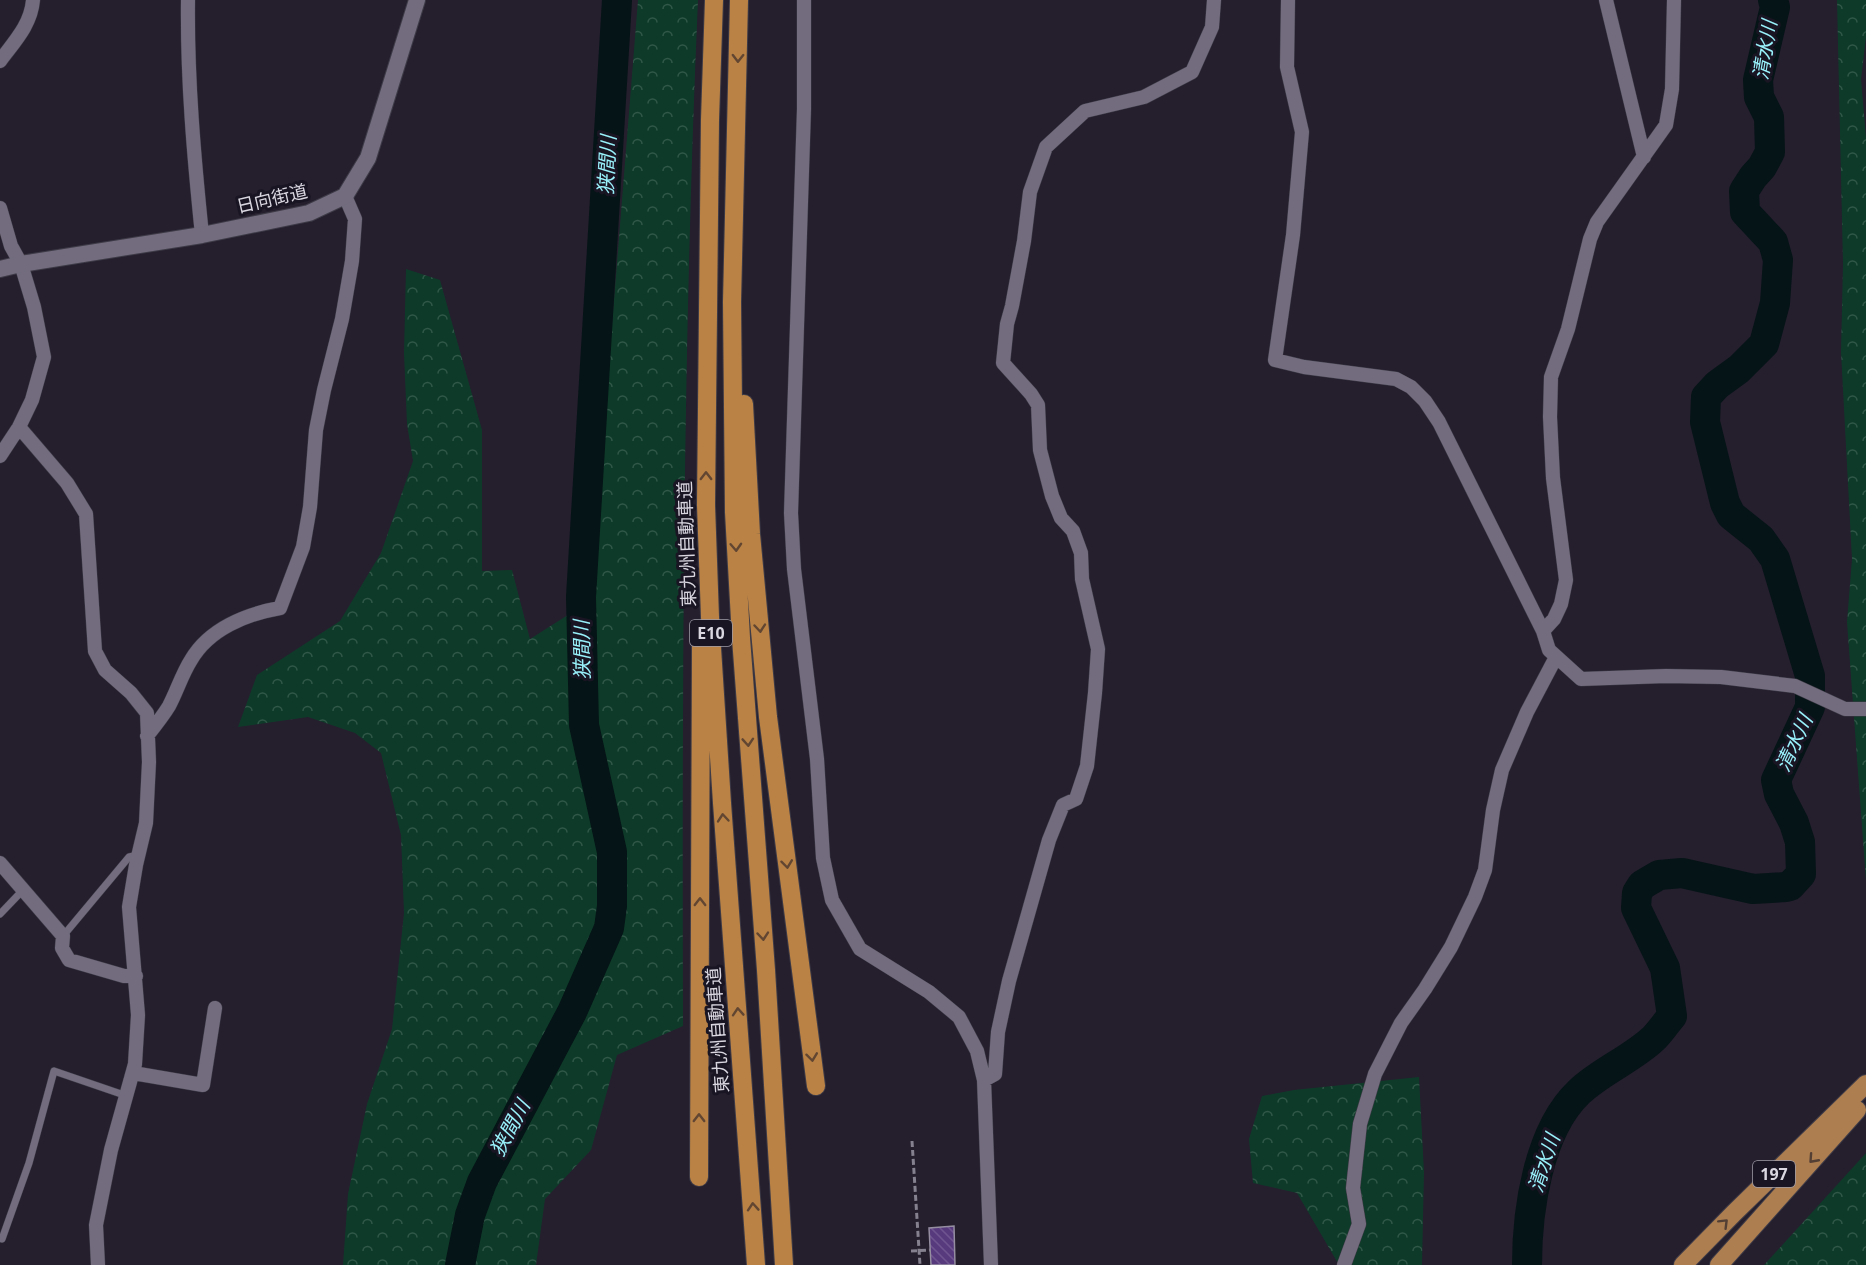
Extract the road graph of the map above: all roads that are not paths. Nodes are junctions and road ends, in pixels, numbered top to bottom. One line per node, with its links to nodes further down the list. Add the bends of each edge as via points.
1 (33, 0): 11 (street, via 24,30)
2 (188, 0): 16 (street, via 194,156)
3 (417, 0): 13 (street, via 368,158)
4 (714, 0): 21 (highway, 東九州自動車道 / E10, one-way to 4)
5 (740, 0): 15 (highway, E10, one-way to 15)
6 (804, 0): 34 (street, via 791,513 794,568 818,759 823,858 832,900 860,949 929,992 959,1017 977,1051)
7 (1214, 0): 34 (street, via 1212,27 1192,72 1144,97 1085,111 1046,147 1030,192 1003,363 1038,405 1040,450 1052,496 1081,553 1082,579 1098,649 1088,766 1076,799 1063,805 1049,840 998,1032 995,1074)
8 (1288, 0): 22 (street, via 1287,67 1302,132 1293,235 1275,360 1396,379 1425,401)
9 (1606, 0): 12 (street)
10 (1674, 0): 12 (street, via 1672,88 1666,125)
11 (0, 61)
12 (1644, 157): 22 (street, via 1597,222 1551,377 1553,478 1566,580 1561,604)
13 (345, 196): 16 (street, 日向街道, via 309,213); 25 (street, via 355,219 352,261 316,430 303,547 280,608 231,623 210,636 191,659 169,706)
14 (0, 208): 17 (street, via 11,246)
15 (734, 214): 36 (highway, one-way to 36, via 751,534 768,717); 44 (highway, E10, one-way to 44, via 734,512)
16 (202, 235): 17 (street, 日向街道)
17 (21, 264): 18 (street, 日向街道); 19 (street, via 44,357 32,400)
18 (0, 269)
19 (19, 427): 20 (street); 25 (street, via 68,483 86,514 95,651 105,670 147,713)
20 (0, 456)
21 (706, 505): 39 (highway, one-way to 21, via 701,646); 43 (highway, 東九州自動車道 / E10, one-way to 21, via 722,803)
22 (1543, 631): 23 (street)
23 (1556, 657): 24 (street, via 1581,678 1720,676 1795,686 1845,709); 46 (street, via 1502,770 1485,870 1475,897 1451,946 1401,1023 1375,1074 1360,1124 1353,1188 1359,1224)
24 (1866, 709)
25 (147, 736): 26 (street, via 146,823)
26 (138, 855): 30 (lane, via 129,857); 31 (street, via 129,907)
27 (0, 863): 28 (street)
28 (23, 890): 29 (lane); 30 (street)
29 (0, 914)
30 (63, 936): 31 (street, via 62,948 69,960)
31 (136, 976): 33 (street, via 138,1016)
32 (215, 1008): 33 (street, via 202,1085)
33 (133, 1073): 37 (street)
34 (984, 1080): 45 (street)
35 (1866, 1084): 47 (highway, 197, one-way to 35)
36 (816, 1086)
37 (127, 1096): 41 (lane, via 54,1071 29,1163); 42 (street, via 96,1225)
38 (1866, 1100): 40 (highway, 197, one-way to 40)
39 (699, 1177)
40 (1746, 1235): 48 (highway, 197); 49 (highway)
41 (2, 1239)
42 (98, 1265)
43 (756, 1265)
44 (784, 1265)
45 (991, 1265)
46 (1344, 1265)
47 (1683, 1265)
48 (1719, 1265)
49 (1724, 1265)

